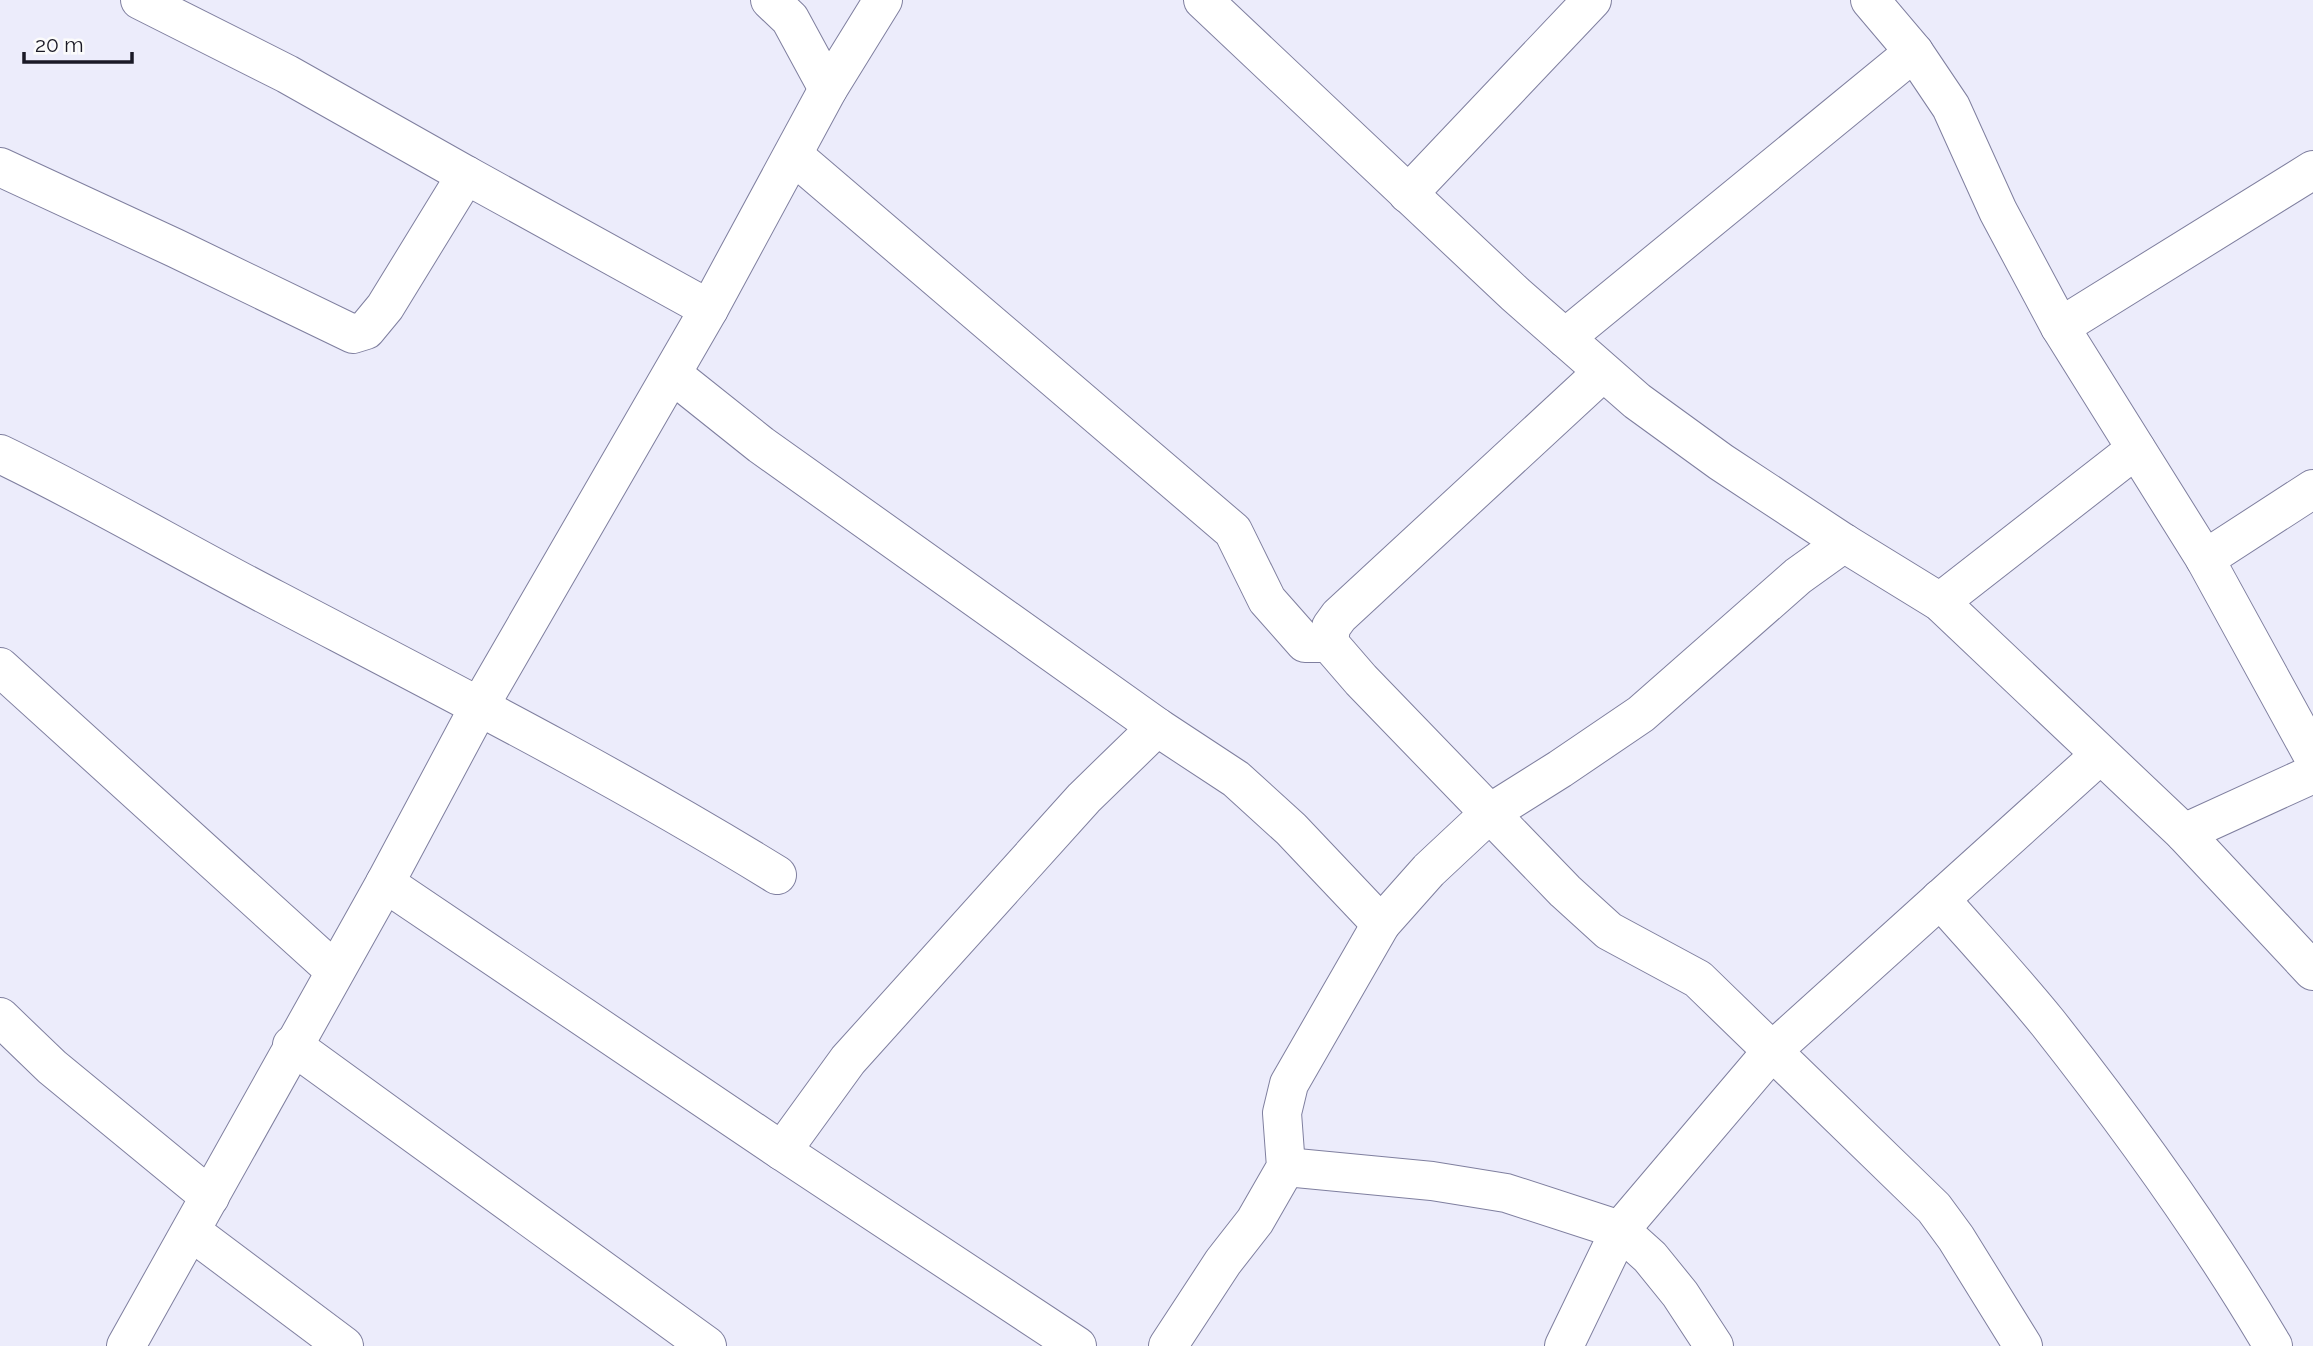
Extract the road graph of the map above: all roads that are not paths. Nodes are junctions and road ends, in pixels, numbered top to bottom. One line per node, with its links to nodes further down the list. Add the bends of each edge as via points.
1 (140, 0): 12 (street, via 287,74)
2 (770, 0): 8 (street, via 790,19)
3 (883, 0): 8 (street)
4 (1203, 0): 13 (street)
5 (1592, 0): 13 (street)
6 (1870, 0): 7 (street)
7 (1914, 52): 15 (street, via 1951,107 1998,211); 16 (street)
8 (828, 89): 9 (street)
9 (793, 155): 14 (street); 25 (street, via 1233,531 1267,600 1305,643)
10 (0, 167): 12 (street, via 353,334 366,330 385,307)
11 (2313, 170): 15 (street)
12 (466, 175): 14 (street)
13 (1408, 194): 16 (street)
14 (709, 309): 18 (street)
15 (2060, 327): 19 (street)
16 (1564, 338): 17 (street)
17 (1603, 372): 22 (street, via 1721,462); 25 (street, via 1339,616 1331,627)
18 (672, 374): 27 (street); 28 (street, via 761,445)
19 (2136, 449): 23 (street); 24 (street)
20 (0, 454): 27 (street)
21 (2313, 489): 23 (street)
22 (1844, 543): 24 (street); 32 (street, via 1798,576 1641,714)
23 (2205, 559): 30 (street)
24 (1940, 602): 29 (street)
25 (1329, 643): 32 (street)
26 (0, 667): 39 (street)
27 (479, 707): 34 (street); 35 (street)
28 (1157, 727): 37 (street, via 1236,779 1291,829); 43 (street, via 1084,798 848,1060)
29 (2100, 755): 33 (street); 36 (street)
30 (2313, 756)
31 (2313, 774): 33 (street)
32 (1490, 813): 37 (street, via 1429,870); 42 (street, via 1609,931 1698,979)
33 (2184, 833): 38 (street)
34 (777, 875)
35 (385, 883): 39 (street); 43 (street)
36 (1940, 899): 42 (street); 56 (street, via 2047,1021 2155,1162)
37 (1381, 924): 44 (street, via 1289,1084 1282,1113)
38 (2312, 969)
39 (335, 971): 41 (street)
40 (0, 1017): 45 (street)
41 (292, 1045): 45 (street); 50 (street)
42 (1772, 1051): 46 (street); 55 (street, via 1934,1208)
43 (782, 1152): 51 (street)
44 (1286, 1167): 46 (street, via 1506,1193); 52 (street)
45 (210, 1197): 47 (street)
46 (1620, 1230): 53 (street); 54 (street, via 1680,1294)
47 (192, 1232): 48 (street); 49 (street)
48 (126, 1346)
49 (344, 1346)
50 (707, 1346)
51 (1077, 1346)
52 (1168, 1346)
53 (1564, 1346)
54 (1714, 1346)
55 (2023, 1346)
56 (2273, 1346)

